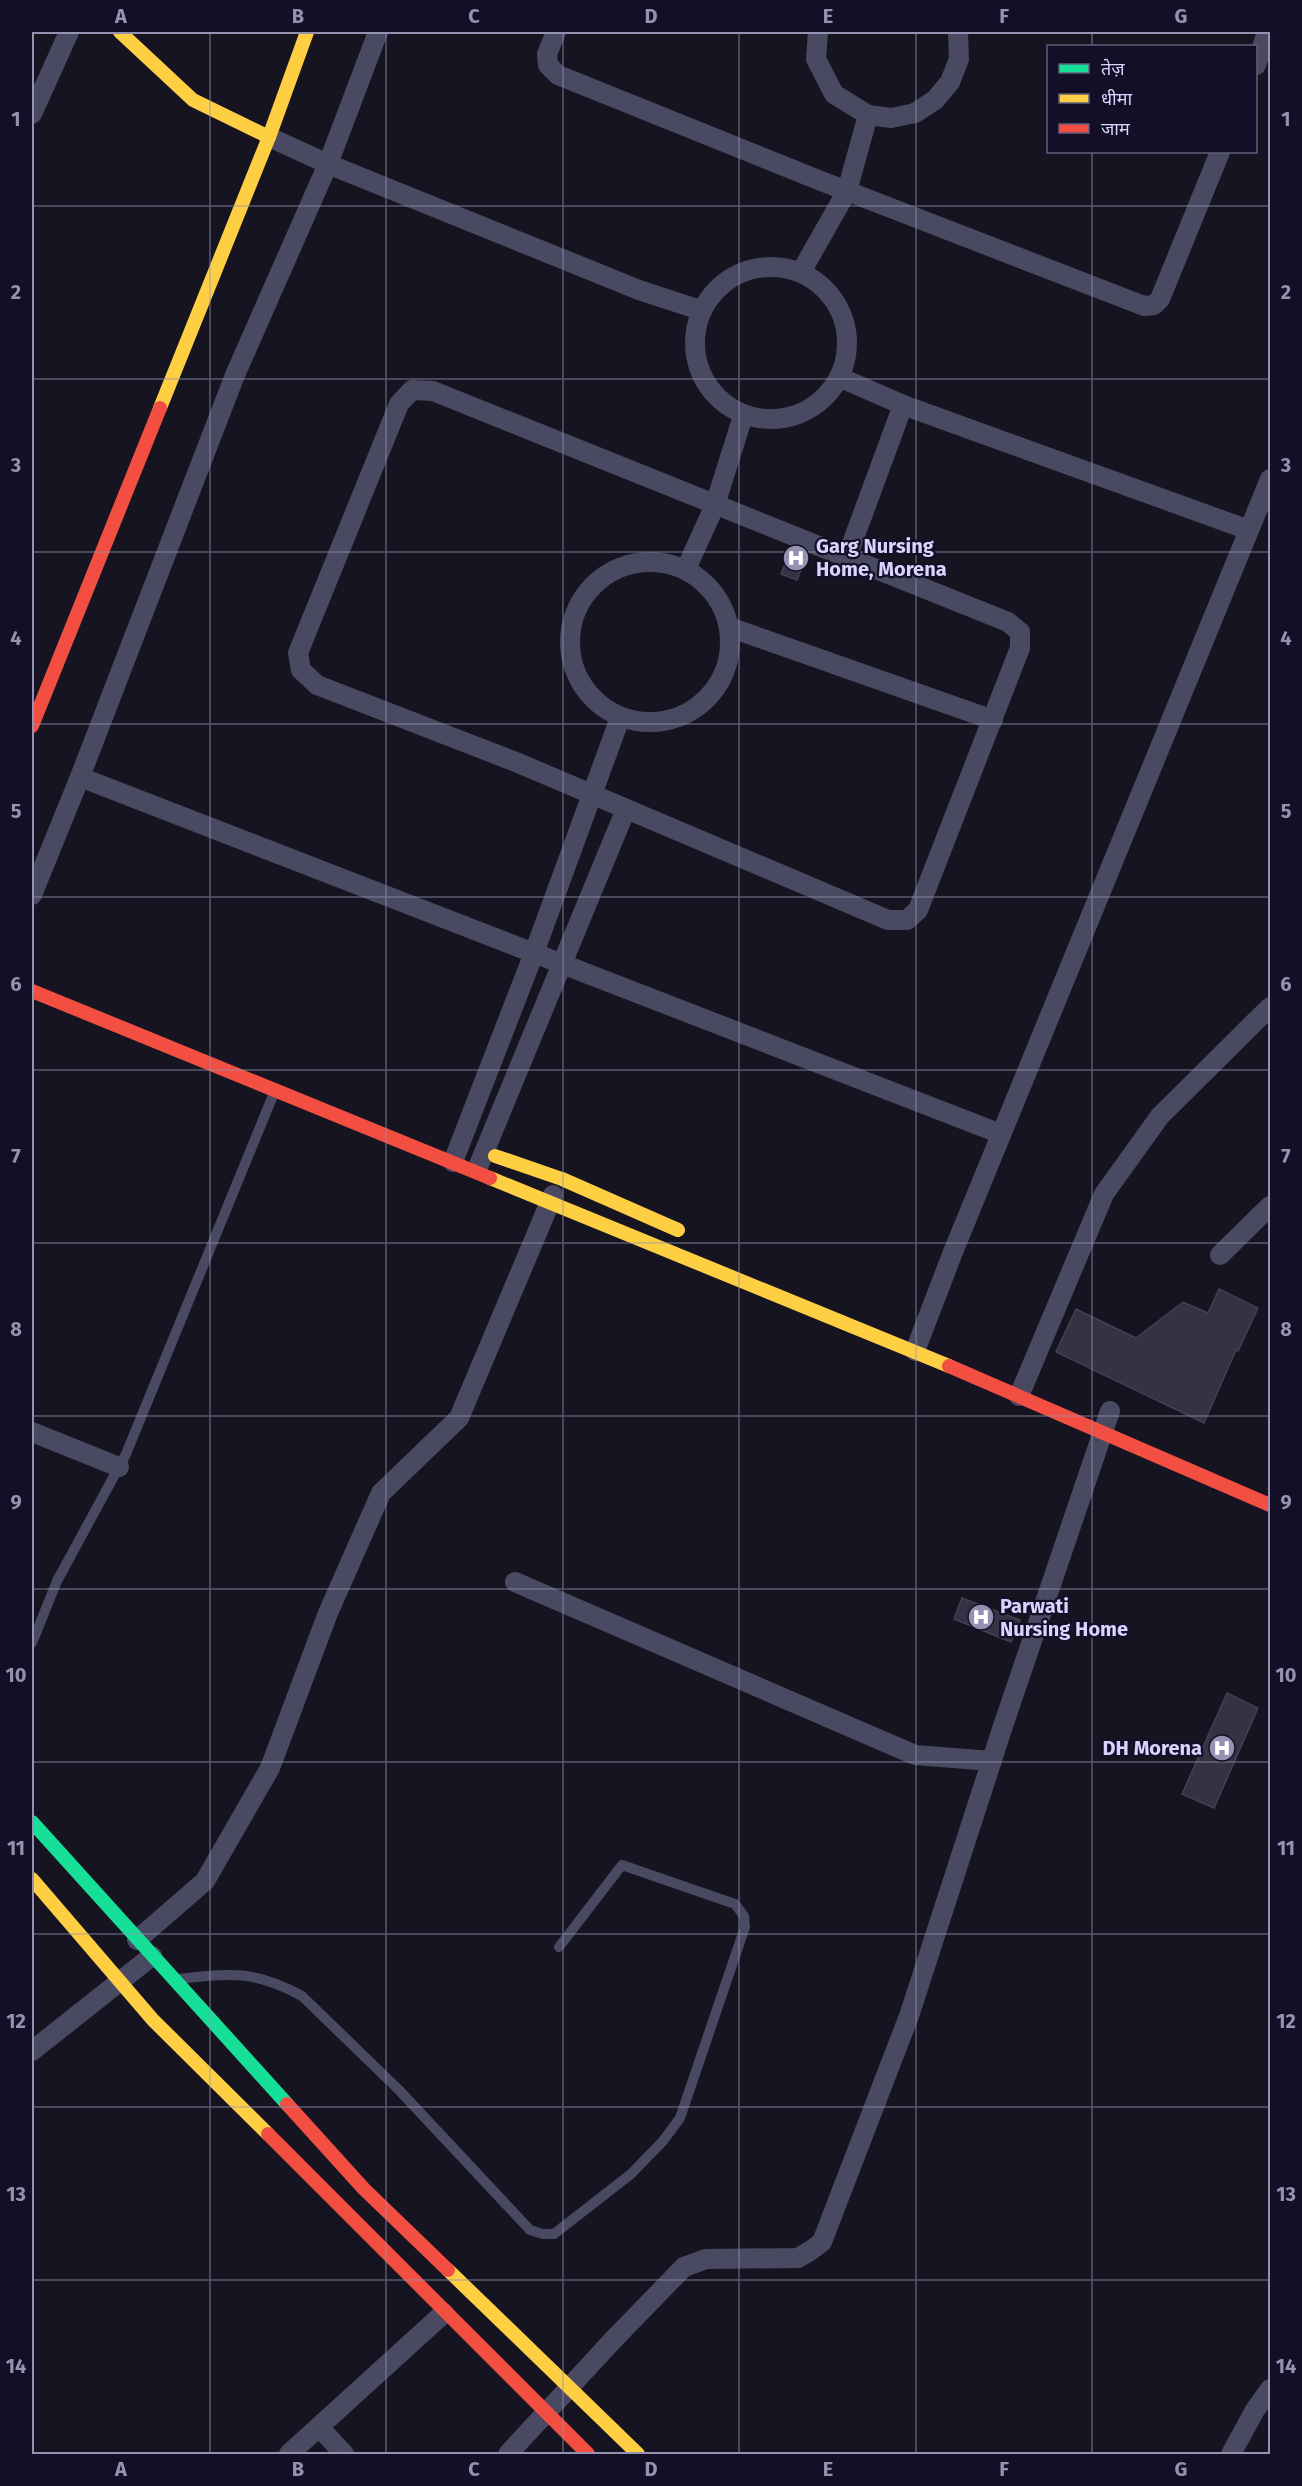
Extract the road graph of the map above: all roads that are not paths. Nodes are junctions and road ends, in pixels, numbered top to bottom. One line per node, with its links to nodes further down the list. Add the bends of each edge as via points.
1 (69, 32): 10 (street)
2 (120, 32): 12 (main road, via 193,100)
3 (308, 32): 12 (main road)
4 (378, 32): 14 (street)
5 (556, 32): 15 (street, via 548,65 558,75)
6 (818, 32): 11 (street, via 816,59 834,94)
7 (958, 32): 11 (street, via 958,59 950,82 935,100 915,113 891,118)
8 (1267, 32): 9 (street)
9 (1257, 62)
10 (32, 114)
11 (868, 115): 15 (street)
12 (269, 137): 14 (street); 31 (main road)
13 (1220, 153): 15 (street, via 1154,305 1144,306)
14 (328, 164): 17 (street, via 639,290); 32 (street, via 235,375)
15 (846, 191): 16 (street)
16 (801, 272): 17 (street, via 762,266 725,280); 18 (street, via 829,291 845,321 848,356)
17 (700, 310): 20 (street, via 693,352 710,391)
18 (839, 377): 19 (street); 21 (street, via 835,388 810,411)
19 (903, 405): 25 (street); 26 (street)
20 (743, 417): 21 (street); 22 (street)
21 (777, 421): 22 (street)
22 (734, 444): 24 (street)
23 (1270, 479): 25 (street)
24 (715, 505): 26 (street); 27 (street); 33 (street, via 433,391 412,390 399,404 298,653 301,670 317,685)
25 (1249, 530): 41 (street)
26 (847, 557): 30 (street, via 1008,622 1020,632 1020,648)
27 (686, 569): 28 (street, via 713,591); 29 (street, via 643,561 602,575 575,609 569,652 585,692)
28 (729, 627): 29 (street, via 730,658 715,691 689,714 655,724); 30 (street)
29 (620, 718): 33 (street)
30 (993, 720): 34 (street, via 918,910 907,920 888,920)
31 (32, 726)
32 (80, 777): 35 (street); 36 (street)
33 (591, 794): 34 (street); 36 (street)
34 (626, 809): 37 (street)
35 (32, 894)
36 (534, 953): 37 (street); 42 (street)
37 (561, 963): 41 (street); 43 (street)
38 (32, 991): 40 (main road)
39 (1270, 1007): 52 (street, via 1160,1116 1104,1194)
40 (275, 1090): 44 (main road); 56 (lane)
41 (1001, 1134): 51 (street)
42 (456, 1141): 43 (main road); 44 (street)
43 (483, 1151): 45 (street); 46 (main road)
44 (453, 1162): 45 (main road)
45 (477, 1171): 47 (main road)
46 (562, 1179): 47 (street); 49 (main road)
47 (550, 1202): 51 (main road); 63 (street, via 459,1418 381,1493 328,1614 270,1768 205,1881)
48 (1270, 1206): 50 (street)
49 (691, 1236)
50 (1220, 1255)
51 (915, 1351): 52 (main road)
52 (1019, 1396): 55 (main road)
53 (1110, 1412): 55 (street)
54 (32, 1432): 56 (street)
55 (1102, 1432): 57 (main road); 60 (street)
56 (119, 1467): 59 (lane, via 57,1581)
57 (1270, 1505)
58 (515, 1582): 60 (street, via 915,1755)
59 (32, 1643)
60 (992, 1761): 70 (street, via 909,2016 822,2242 798,2258 706,2259 684,2267)
61 (32, 1822): 63 (main road)
62 (32, 1879): 67 (main road)
63 (137, 1940): 65 (main road)
64 (559, 1947): 66 (lane, via 622,1865 735,1904 744,1917 745,1927 680,2118 631,2174 554,2234 530,2230 399,2090 302,1996 261,1977 243,1974)
65 (152, 1956): 66 (main road); 67 (street)
66 (175, 1980): 70 (main road, via 364,2189)
67 (121, 1982): 68 (street); 69 (main road, via 153,2020)
68 (32, 2051)
69 (444, 2313): 72 (main road); 73 (street)
70 (570, 2387): 72 (street); 78 (main road)
71 (1270, 2389): 79 (street)
72 (547, 2413): 76 (street); 77 (main road)
73 (319, 2427): 74 (street); 75 (street)
74 (289, 2454)
75 (344, 2454)
76 (508, 2454)
77 (588, 2454)
78 (638, 2454)
79 (1231, 2454)

